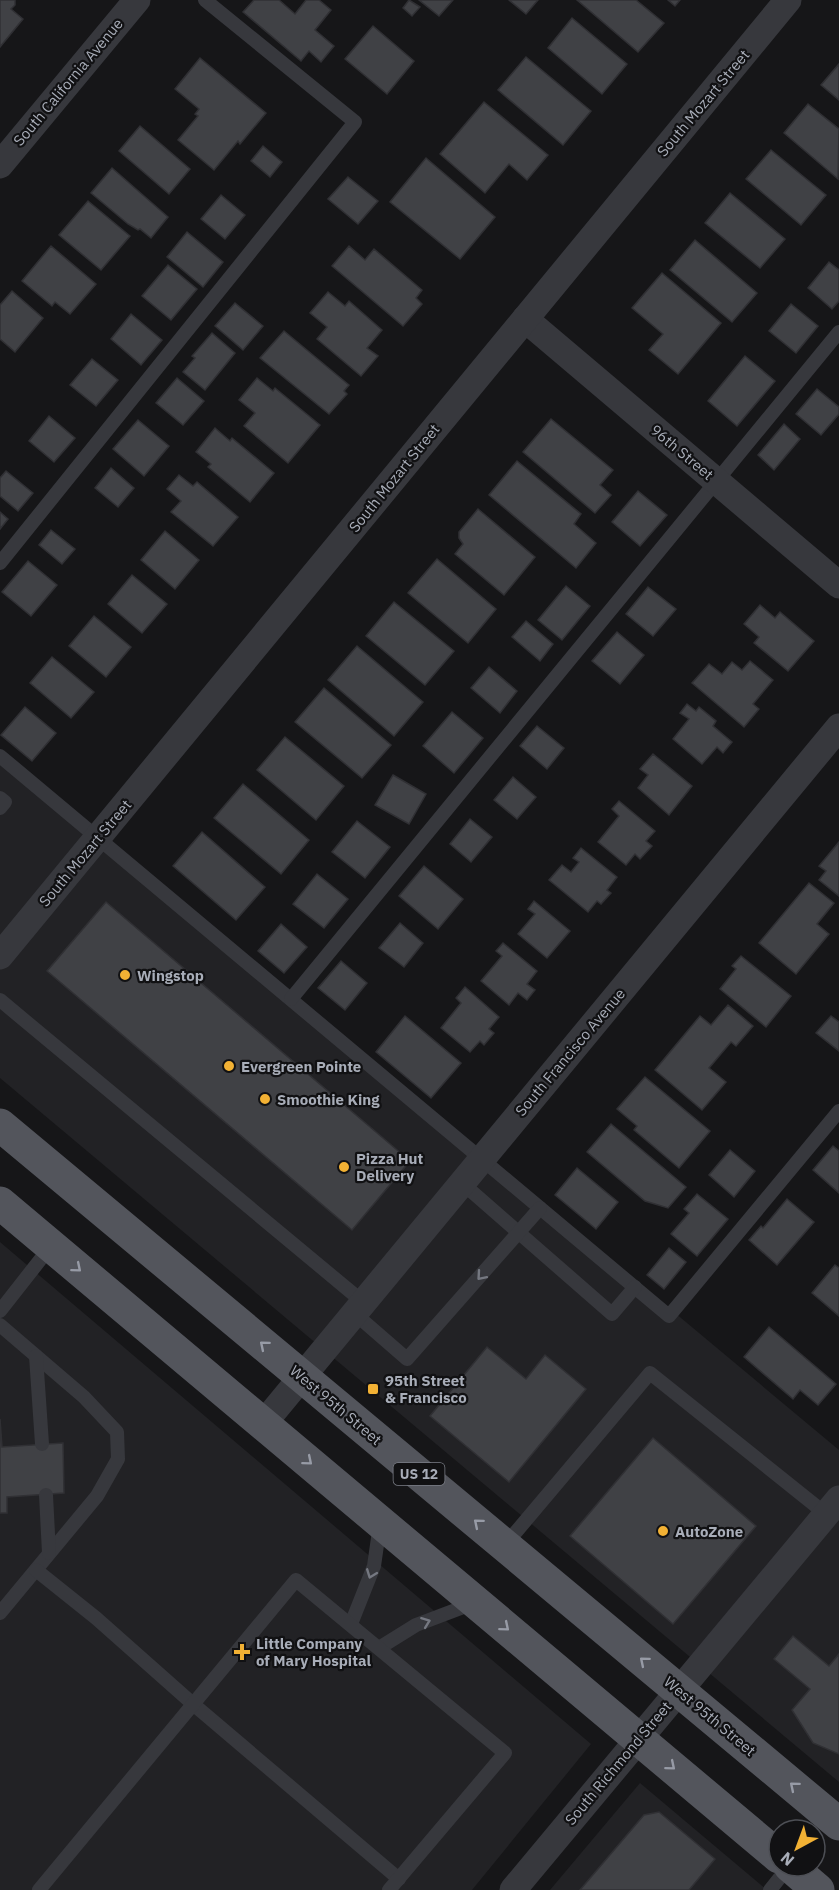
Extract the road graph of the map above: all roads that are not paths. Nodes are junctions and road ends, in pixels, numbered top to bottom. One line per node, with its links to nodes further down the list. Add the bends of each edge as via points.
1 (137, 0): 4 (street, South California Avenue)
2 (205, 0): 8 (lane, via 355,122)
3 (788, 0): 5 (street, South Mozart Street)
4 (0, 165)
5 (525, 319): 7 (street, 96th Street); 14 (street, South Mozart Street)
6 (839, 332): 7 (lane)
7 (716, 482): 9 (street, 96th Street); 16 (lane)
8 (0, 562)
9 (839, 585)
10 (839, 727): 20 (street, South Francisco Avenue)
11 (0, 756): 14 (lane)
12 (0, 798): 13 (lane, via 5,802)
13 (0, 808)
14 (98, 838): 15 (street, South Mozart Street); 16 (lane)
15 (0, 956)
16 (291, 999): 20 (lane)
17 (0, 1000): 27 (lane)
18 (839, 1111): 26 (lane, via 669,1316)
19 (0, 1125): 31 (main road, West 95th Street / US 12, one-way to 19)
20 (482, 1159): 21 (street, South Francisco Avenue); 23 (lane)
21 (462, 1183): 24 (lane); 27 (street, South Francisco Avenue)
22 (0, 1203): 25 (main road)
23 (540, 1208): 24 (lane); 26 (lane)
24 (519, 1232): 26 (lane, via 612,1314); 27 (lane, one-way to 27, via 407,1359)
25 (51, 1246): 28 (lane); 32 (main road, one-way to 32)
26 (634, 1287)
27 (358, 1308): 31 (street, South Francisco Avenue)
28 (0, 1311)
29 (0, 1325): 30 (lane)
30 (36, 1356): 33 (lane); 38 (lane, via 117,1432 118,1459 97,1496)
31 (302, 1376): 32 (street, South Francisco Avenue); 37 (main road, West 95th Street / US 12, one-way to 31)
32 (263, 1424): 36 (main road, one-way to 36)
33 (42, 1443)
34 (46, 1495): 38 (lane)
35 (833, 1506): 37 (lane, via 650,1374); 44 (street, South Richmond Street)
36 (380, 1522): 40 (main road); 42 (lane, one-way to 42, via 374,1566)
37 (504, 1545): 44 (main road, West 95th Street / US 12, one-way to 37)
38 (49, 1553): 39 (lane)
39 (36, 1570): 41 (lane); 45 (lane)
40 (476, 1602): 43 (lane, one-way to 40, via 416,1625); 46 (main road, one-way to 46)
41 (0, 1613)
42 (351, 1624): 43 (lane); 45 (lane, via 296,1580)
43 (379, 1648): 51 (lane, via 505,1753)
44 (679, 1690): 46 (street, South Richmond Street); 47 (main road, West 95th Street / US 12, one-way to 44)
45 (193, 1704): 51 (lane); 52 (lane)
46 (639, 1739): 48 (main road, one-way to 48); 54 (street, South Richmond Street)
47 (839, 1824)
48 (767, 1847)
49 (780, 1878): 55 (lane)
50 (804, 1878): 56 (main road)
51 (399, 1879): 53 (lane)
52 (39, 1890)
53 (389, 1890)
54 (513, 1890)
55 (770, 1890)
56 (819, 1890)

